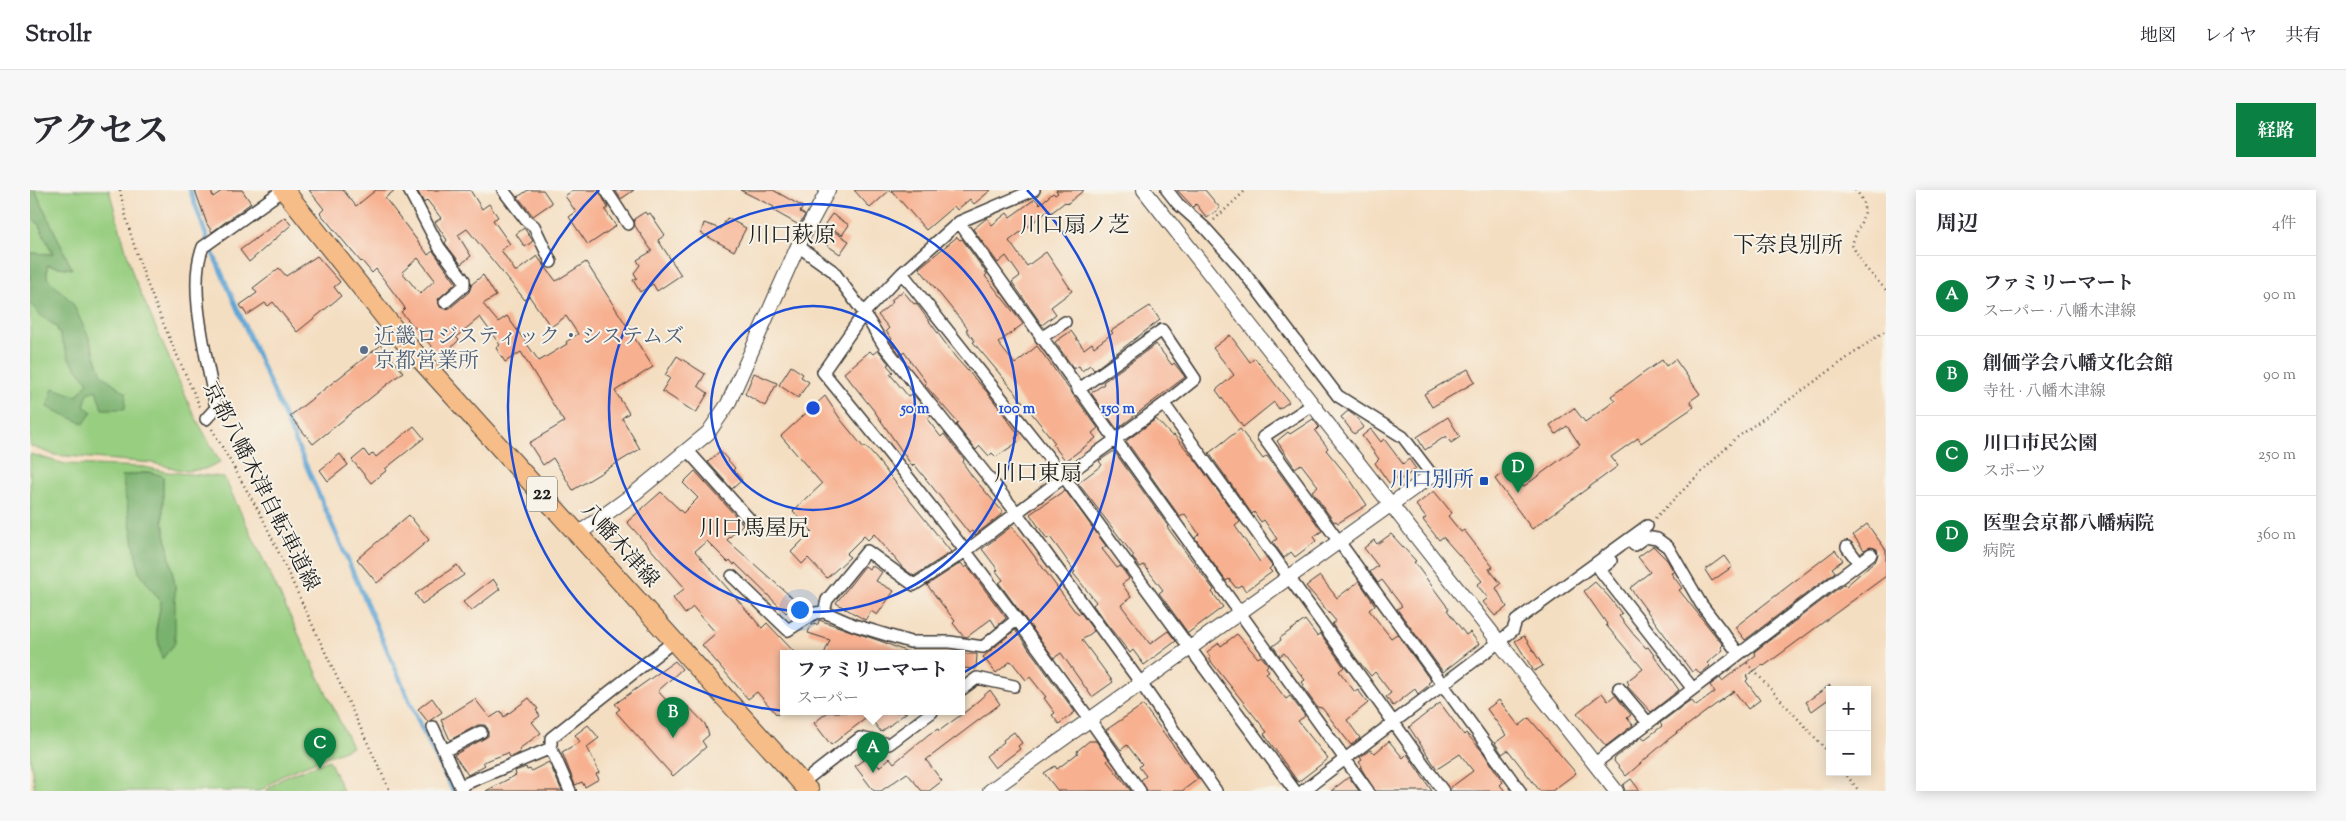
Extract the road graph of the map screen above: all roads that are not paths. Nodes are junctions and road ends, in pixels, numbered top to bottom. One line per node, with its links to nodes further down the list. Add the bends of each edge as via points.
1 (409, 190): 14 (street, via 439,247 464,280 464,286)
2 (503, 190): 12 (street, via 534,226)
3 (606, 190): 10 (street)
4 (828, 190): 11 (street)
5 (1144, 190): 20 (street)
6 (1167, 190): 24 (street, via 1238,266 1338,396 1403,437)
7 (1027, 191): 9 (street)
8 (288, 192): 21 (street, via 203,248 199,257 196,272 201,326 216,408); 30 (main road, 八幡木津線 / 22, via 403,340)
9 (959, 222): 13 (street); 17 (street)
10 (628, 224)
11 (798, 246): 15 (street, via 833,271); 23 (street, via 728,404 708,433)
12 (551, 262)
13 (902, 273): 15 (street); 25 (street)
14 (445, 302)
15 (864, 313): 27 (street, via 885,347); 33 (street, via 823,372)
16 (1064, 322): 17 (street)
17 (1041, 338): 18 (street)
18 (1078, 390): 19 (street, via 1162,330 1195,380); 22 (street)
19 (1164, 404): 22 (street); 37 (street)
20 (1312, 404): 26 (street); 31 (street, via 1263,437)
21 (206, 419)
22 (1114, 442): 25 (street); 39 (street)
23 (688, 451): 28 (street); 30 (street)
24 (1432, 475): 26 (street)
25 (1064, 477): 27 (street); 43 (street)
26 (1391, 504): 31 (street); 42 (street)
27 (1016, 512): 33 (street); 45 (street)
28 (750, 520)
29 (1647, 526): 42 (street, via 1516,621 1513,630)
30 (578, 534): 41 (main road, 八幡木津線 / 22)
31 (1340, 542): 37 (street); 46 (street)
32 (1847, 547): 35 (street)
33 (966, 551): 38 (street, via 914,585 867,551 827,600); 40 (street)
34 (1871, 554): 35 (street)
35 (1859, 563): 44 (street)
36 (732, 576): 38 (street, via 788,630 815,613)
37 (1290, 577): 39 (street); 53 (street)
38 (824, 612): 40 (street, via 910,642 950,642 983,647)
39 (1238, 612): 43 (street); 59 (street)
40 (1016, 620): 52 (street)
41 (674, 641): 57 (street, via 551,738); 61 (main road, 八幡木津線 / 22)
42 (1499, 642): 46 (street); 60 (street)
43 (1191, 649): 45 (street); 67 (street)
44 (1739, 654): 50 (street); 50 (street, via 1701,604 1668,547 1657,539 1645,537 1600,570)
45 (1140, 682): 52 (street); 66 (street)
46 (1443, 685): 53 (street); 71 (street)
47 (1014, 686): 48 (street, via 977,678)
48 (965, 687)
49 (1619, 688): 54 (street)
50 (1693, 689): 54 (street)
51 (928, 715): 61 (street, via 888,744 860,738)
52 (1090, 719): 64 (street); 65 (street)
53 (1394, 723): 59 (street); 70 (street)
54 (1648, 724): 60 (street)
55 (433, 727): 58 (street)
56 (481, 732): 58 (street)
57 (550, 748): 62 (street); 63 (street)
58 (444, 751): 62 (street)
59 (1344, 758): 68 (street); 69 (street)
60 (1594, 764): 72 (street)
61 (805, 787)
62 (461, 788)
63 (570, 791)
64 (990, 791)
65 (1140, 791)
66 (1216, 791)
67 (1294, 791)
68 (1303, 791)
69 (1368, 791)
70 (1443, 791)
71 (1520, 791)
72 (1616, 791)

